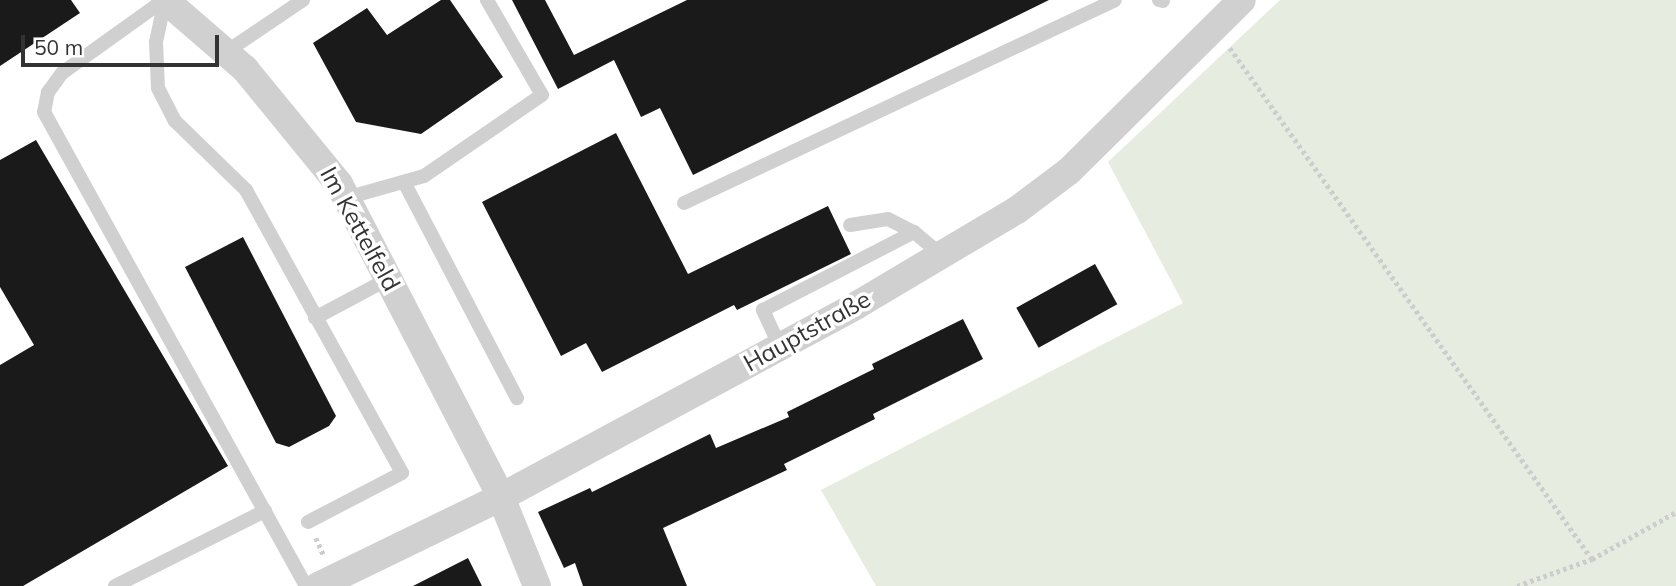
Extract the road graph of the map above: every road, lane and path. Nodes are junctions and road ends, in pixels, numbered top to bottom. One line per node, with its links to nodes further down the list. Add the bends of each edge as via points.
1 (165, 0): 7 (street, Im Kettelfeld); 15 (lane, via 156,42 158,88 175,121 246,190); 19 (lane, via 62,73 48,92 44,112)
2 (303, 0): 7 (lane)
3 (487, 0): 8 (lane, via 542,95 424,176)
4 (1115, 0): 10 (lane)
5 (1242, 0): 6 (street, Hauptstraße)
6 (1215, 26): 13 (street, Hauptstraße, via 1069,171 1017,211); 22 (path)
7 (226, 52): 9 (street, Im Kettelfeld, via 304,136)
8 (404, 182): 9 (lane); 17 (lane)
9 (346, 198): 14 (street, Im Kettelfeld)
10 (684, 203)
11 (850, 225): 12 (lane, via 888,219)
12 (915, 232): 13 (lane); 16 (lane, via 763,310)
13 (941, 256): 16 (street, Hauptstraße)
14 (388, 279): 15 (lane); 18 (street, Im Kettelfeld)
15 (315, 318): 21 (lane, via 402,473)
16 (780, 347): 18 (street, Hauptstraße)
17 (517, 398)
18 (501, 497): 25 (street, Hauptstraße); 26 (street, Im Kettelfeld)
19 (265, 511): 23 (lane); 24 (lane)
20 (1676, 512): 22 (path)
21 (308, 522)
22 (1592, 559): 27 (path)
23 (115, 586)
24 (306, 586)
25 (318, 586)
26 (537, 586)
27 (1517, 586)

